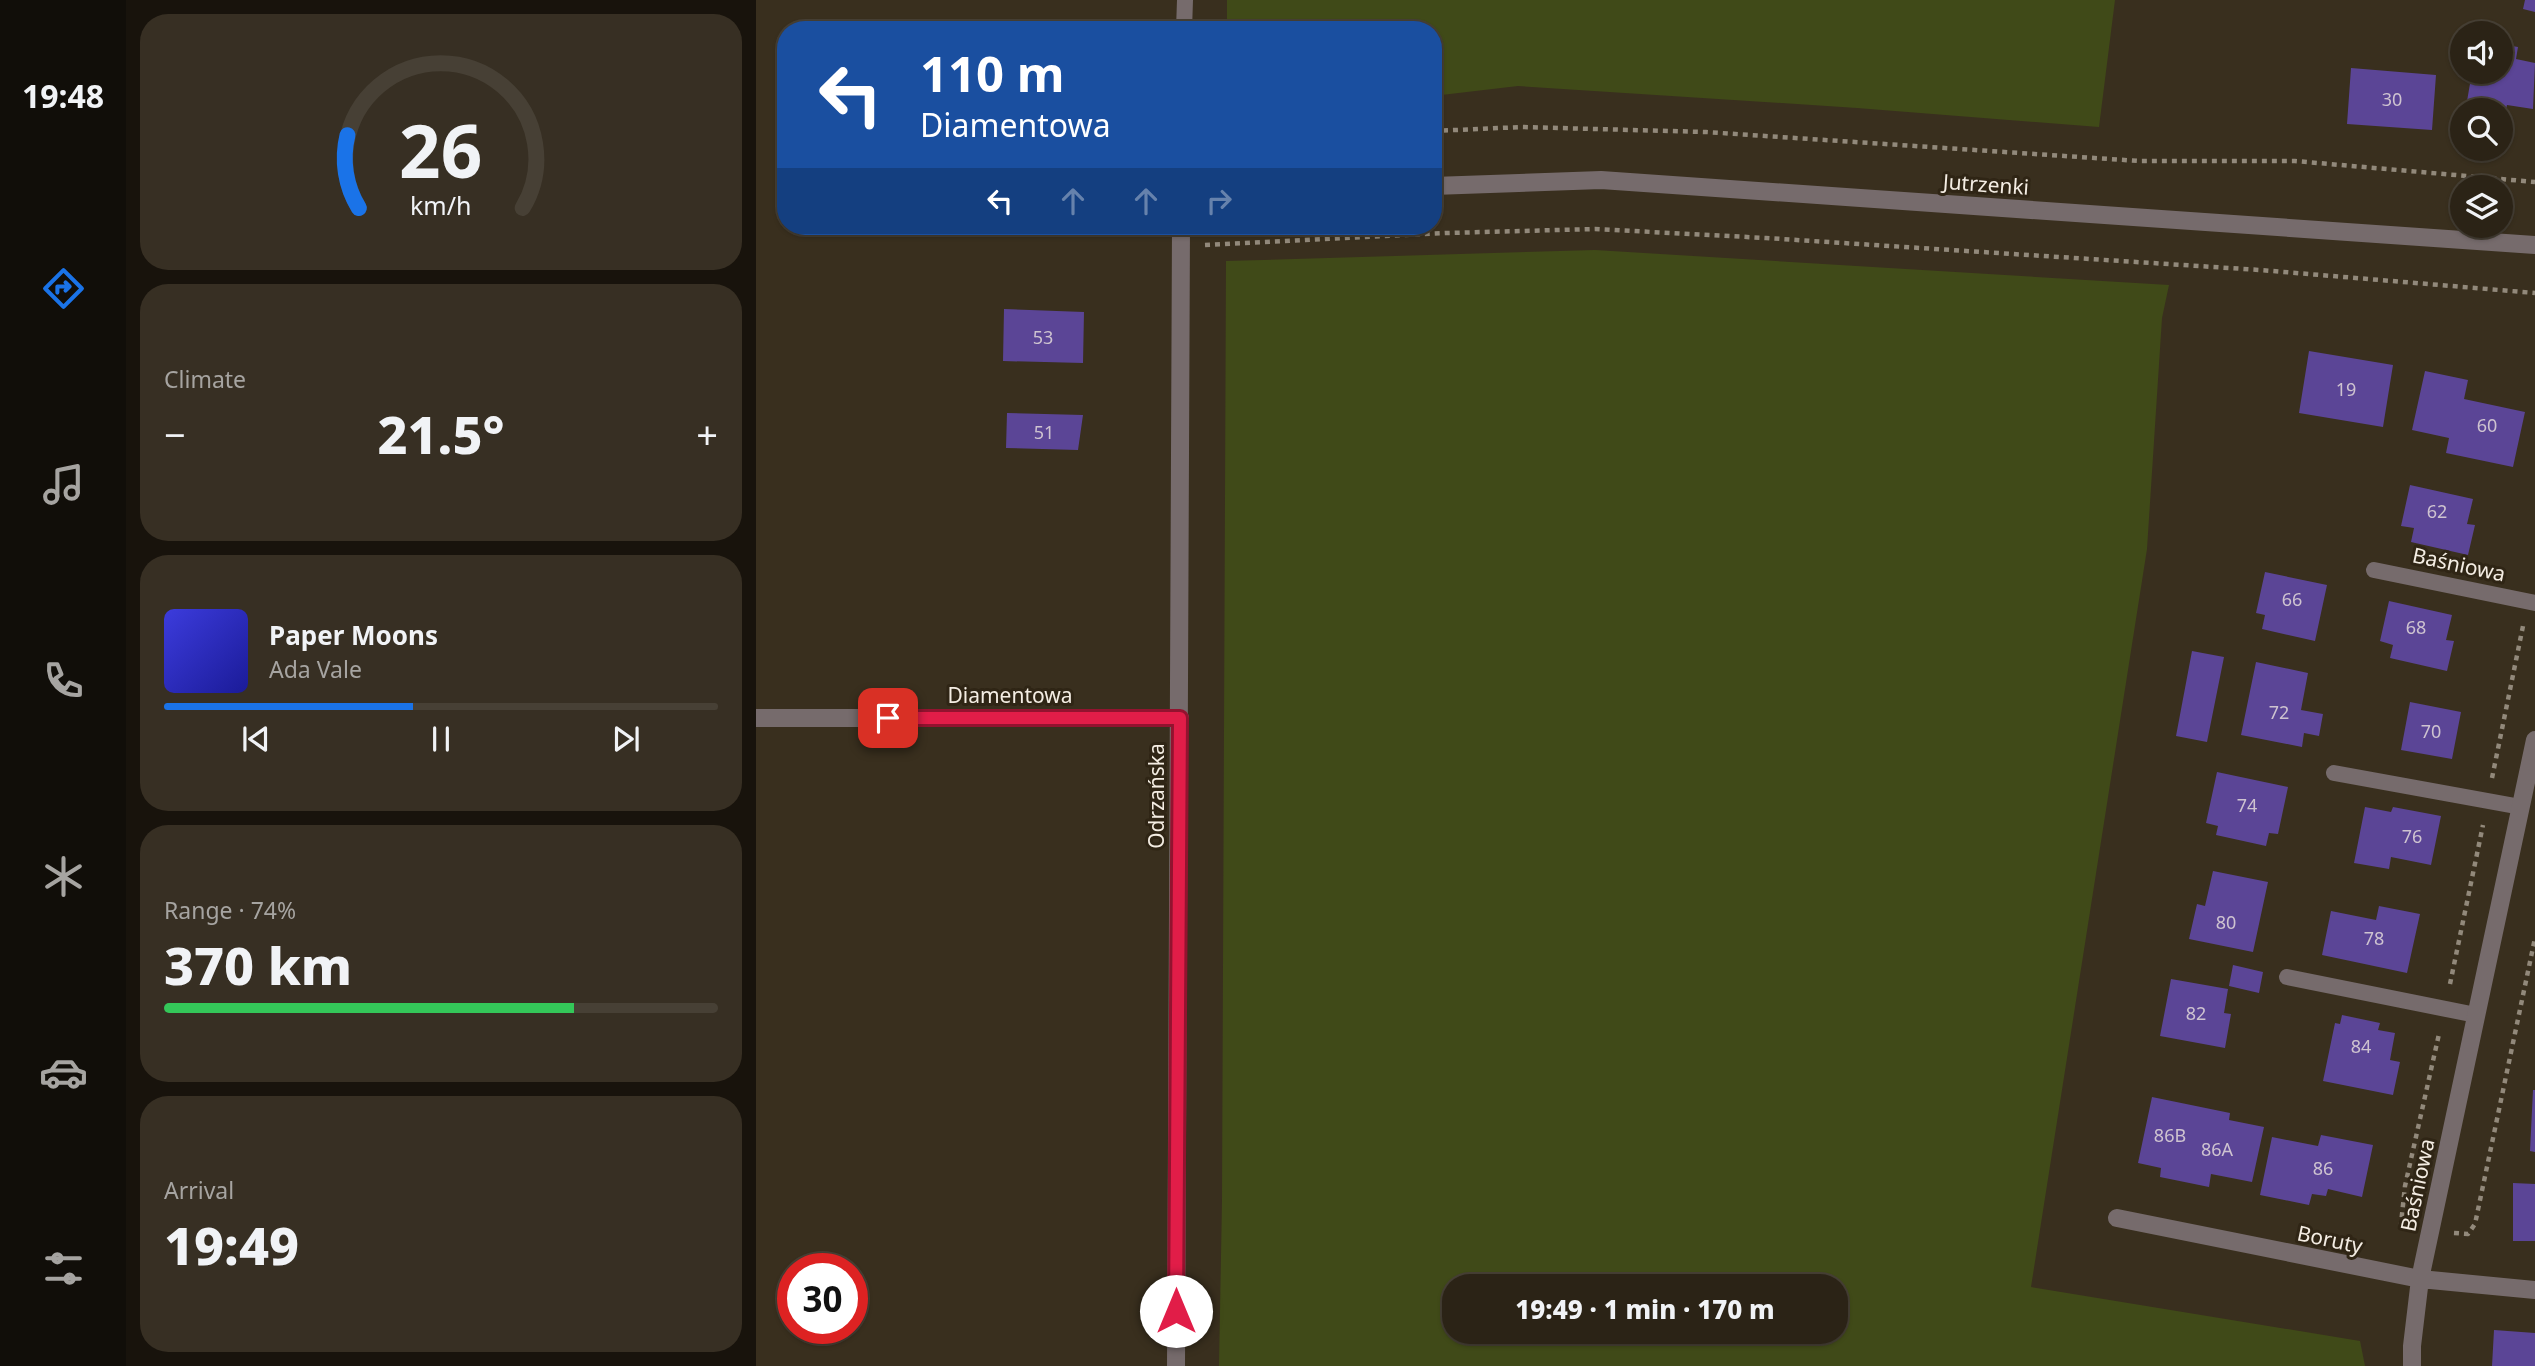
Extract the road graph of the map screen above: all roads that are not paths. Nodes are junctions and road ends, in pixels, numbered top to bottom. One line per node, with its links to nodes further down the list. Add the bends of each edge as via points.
1 (1185, 0): 2 (lane)
2 (1184, 21)
3 (1442, 186): 5 (street, Jutrzenki, via 1601,180)
4 (1181, 235): 9 (street, Odrzańska)
5 (2535, 245)
6 (2374, 570): 7 (lane, Baśniowa)
7 (2535, 603)
8 (756, 718): 9 (street, Diamentowa)
9 (1180, 718): 18 (street, Odrzańska)
10 (2535, 740): 12 (street, Baśniowa)
11 (2334, 773): 12 (lane)
12 (2521, 807): 14 (street, Baśniowa)
13 (2287, 977): 14 (lane)
14 (2476, 1015): 16 (street, Baśniowa)
15 (2117, 1219): 16 (street, Boruty)
16 (2420, 1279): 17 (street, Boruty); 19 (street, Baśniowa)
17 (2535, 1290)
18 (1176, 1366)
19 (2412, 1366)

